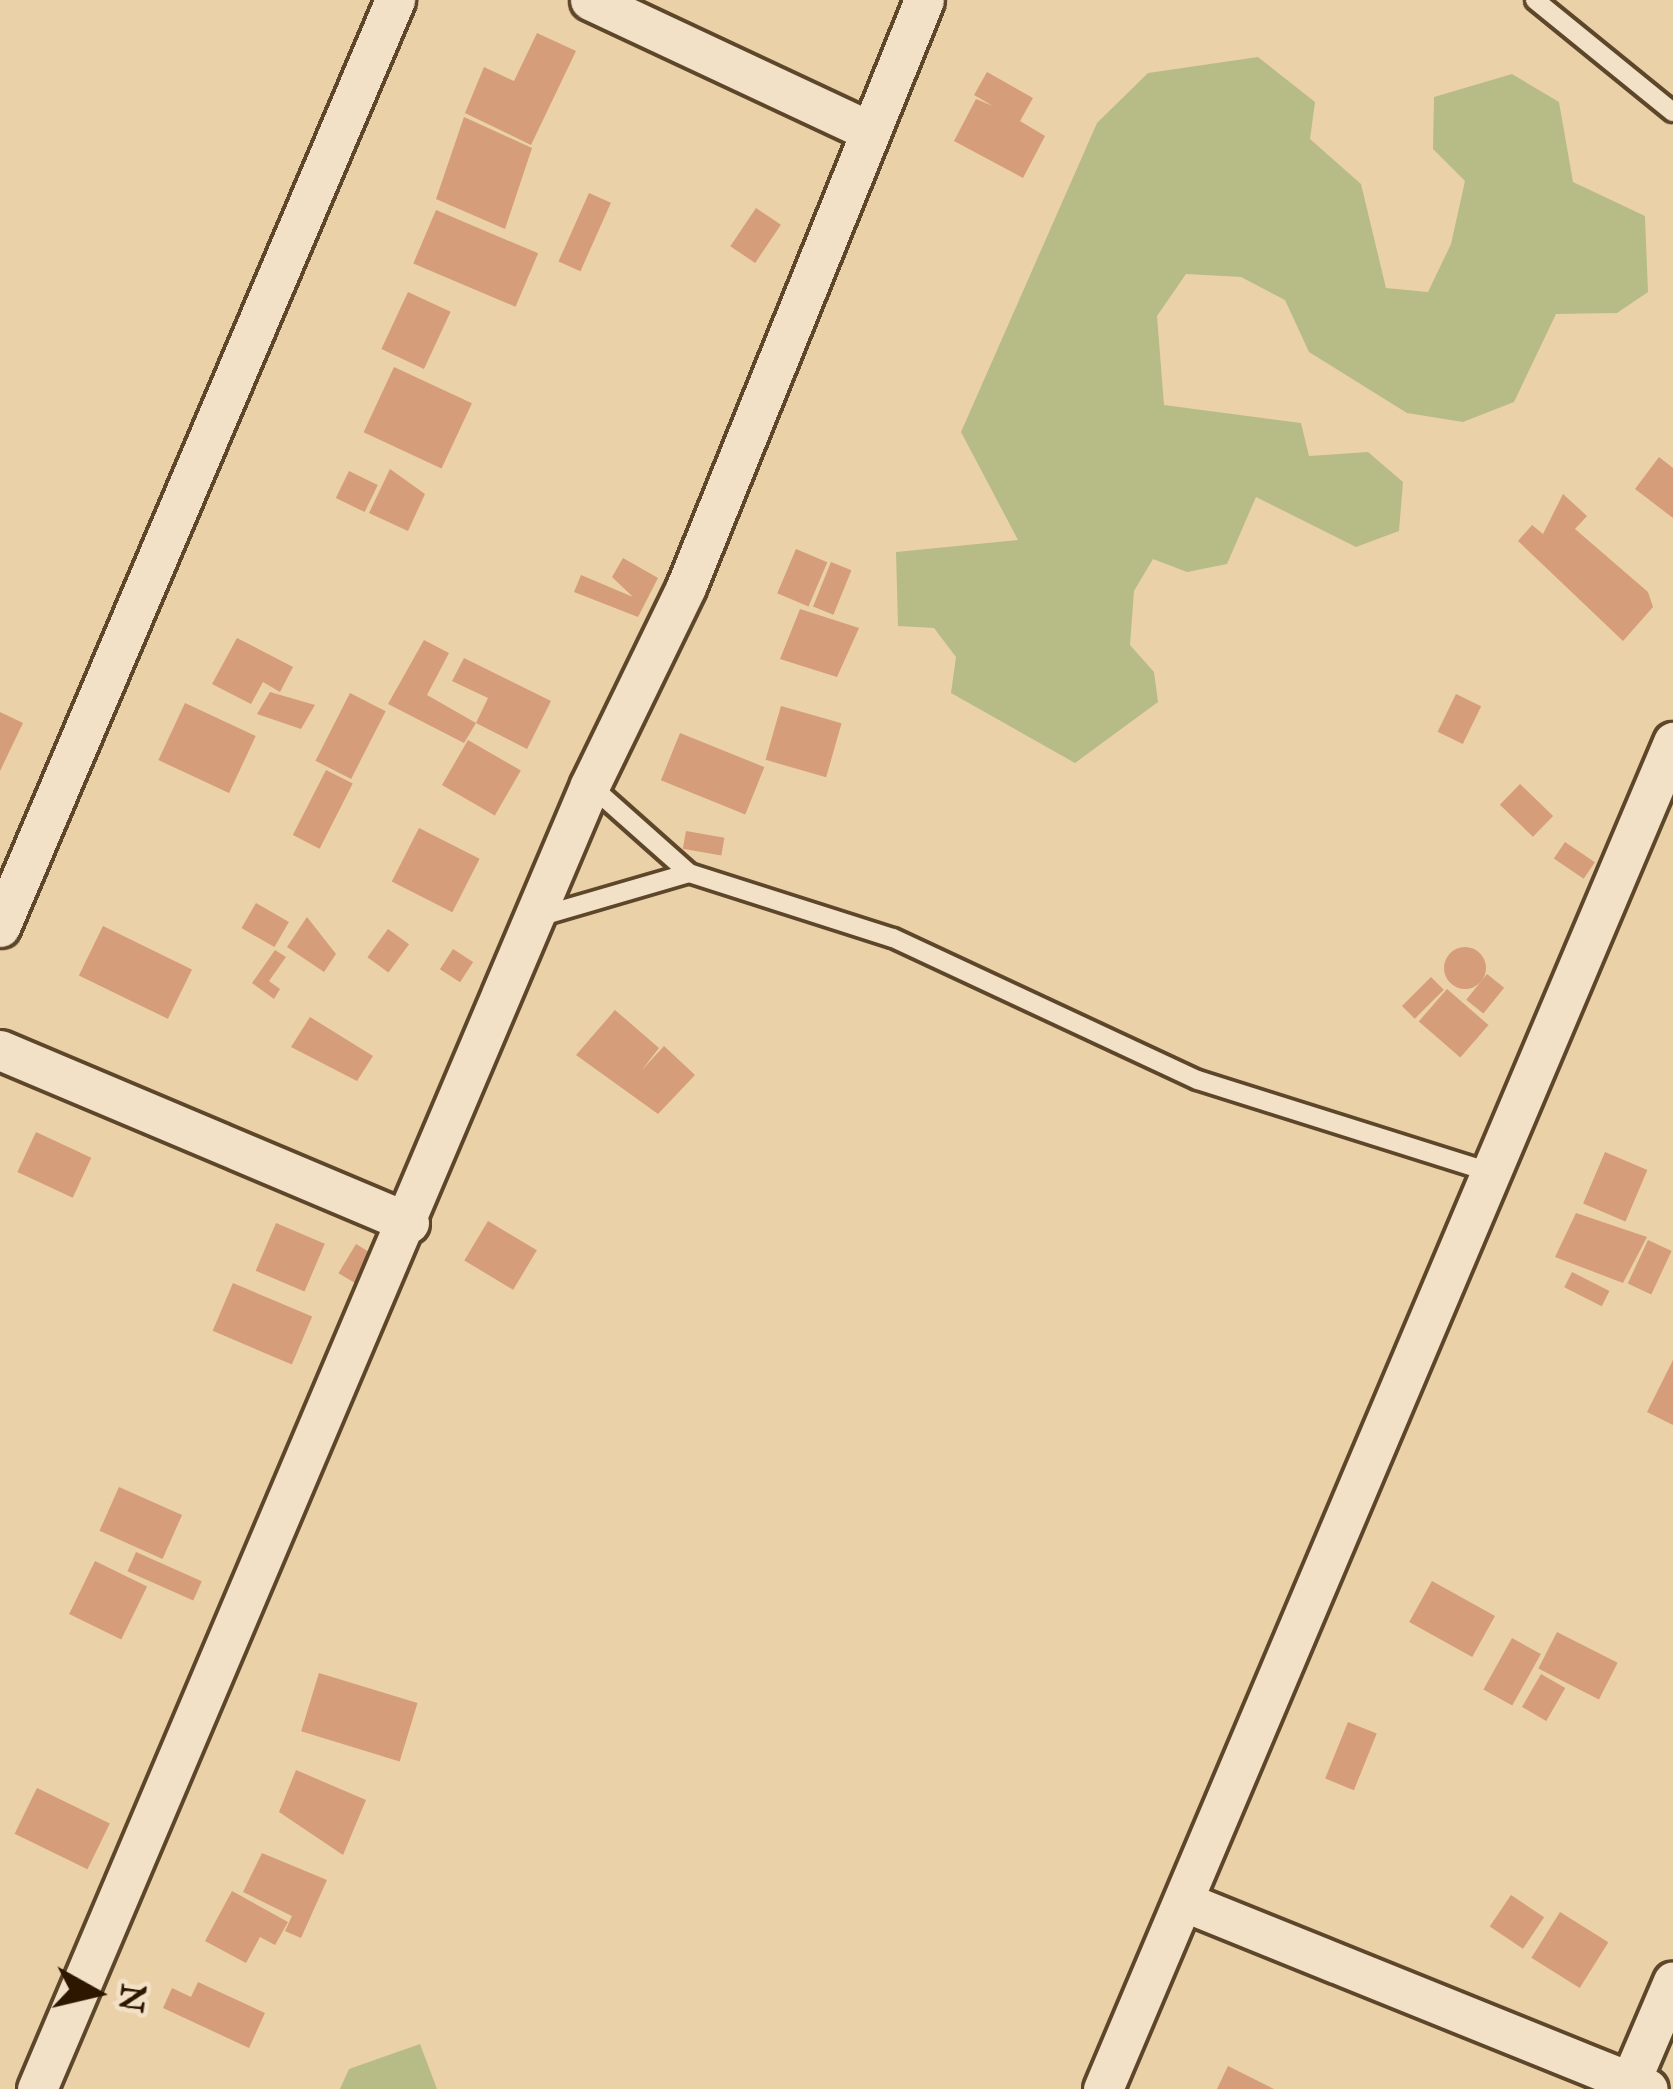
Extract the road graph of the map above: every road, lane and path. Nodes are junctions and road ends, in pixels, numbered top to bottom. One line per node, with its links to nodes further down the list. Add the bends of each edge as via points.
1 (395, 0): 12 (street)
2 (590, 0): 6 (street)
3 (924, 0): 6 (street)
4 (1535, 0): 5 (lane)
5 (1673, 112)
6 (867, 130): 8 (street, via 686,587)
7 (1673, 742): 9 (street)
8 (590, 785): 10 (lane); 11 (street)
9 (1663, 791): 14 (street)
10 (689, 873): 11 (lane); 14 (lane, via 893,938 1198,1080)
11 (536, 917): 15 (street)
12 (0, 927)
13 (0, 1050): 15 (street)
14 (1487, 1172): 16 (street)
15 (409, 1223): 19 (street)
16 (1185, 1902): 18 (street); 20 (street)
17 (1673, 1981): 18 (street)
18 (1635, 2086)
19 (37, 2089)
20 (1103, 2089)

